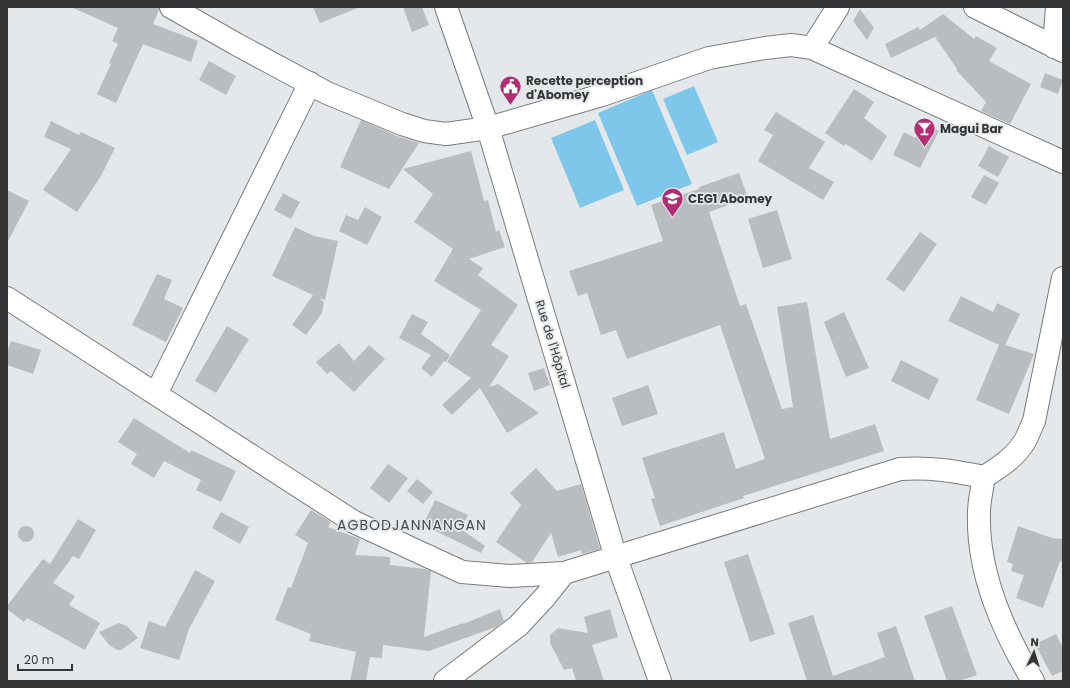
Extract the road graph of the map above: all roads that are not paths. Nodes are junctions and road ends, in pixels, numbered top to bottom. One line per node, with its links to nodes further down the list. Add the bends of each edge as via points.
1 (171, 7): 8 (street)
2 (446, 7): 9 (street, Rue de l'Hôpital)
3 (838, 7): 6 (street)
4 (975, 7): 7 (street)
5 (1056, 7): 7 (street)
6 (812, 48): 9 (street, via 791,45 709,58 602,95); 10 (street)
7 (1059, 49)
8 (310, 83): 9 (street, via 327,93 424,131 446,134); 13 (street)
9 (488, 128): 15 (street, Rue de l'Hôpital)
10 (1063, 162)
11 (1063, 278): 14 (street, via 1034,421 1026,440 1004,464)
12 (7, 298): 13 (street)
13 (156, 394): 16 (street, via 354,522 462,572 510,576)
14 (984, 477): 15 (street, via 930,468 900,469); 19 (street, via 978,512 984,566 997,610)
15 (616, 558): 16 (street); 18 (street, Rue de l'Hôpital)
16 (564, 573): 17 (street, via 518,626)
17 (445, 681)
18 (660, 681)
19 (1033, 681)

